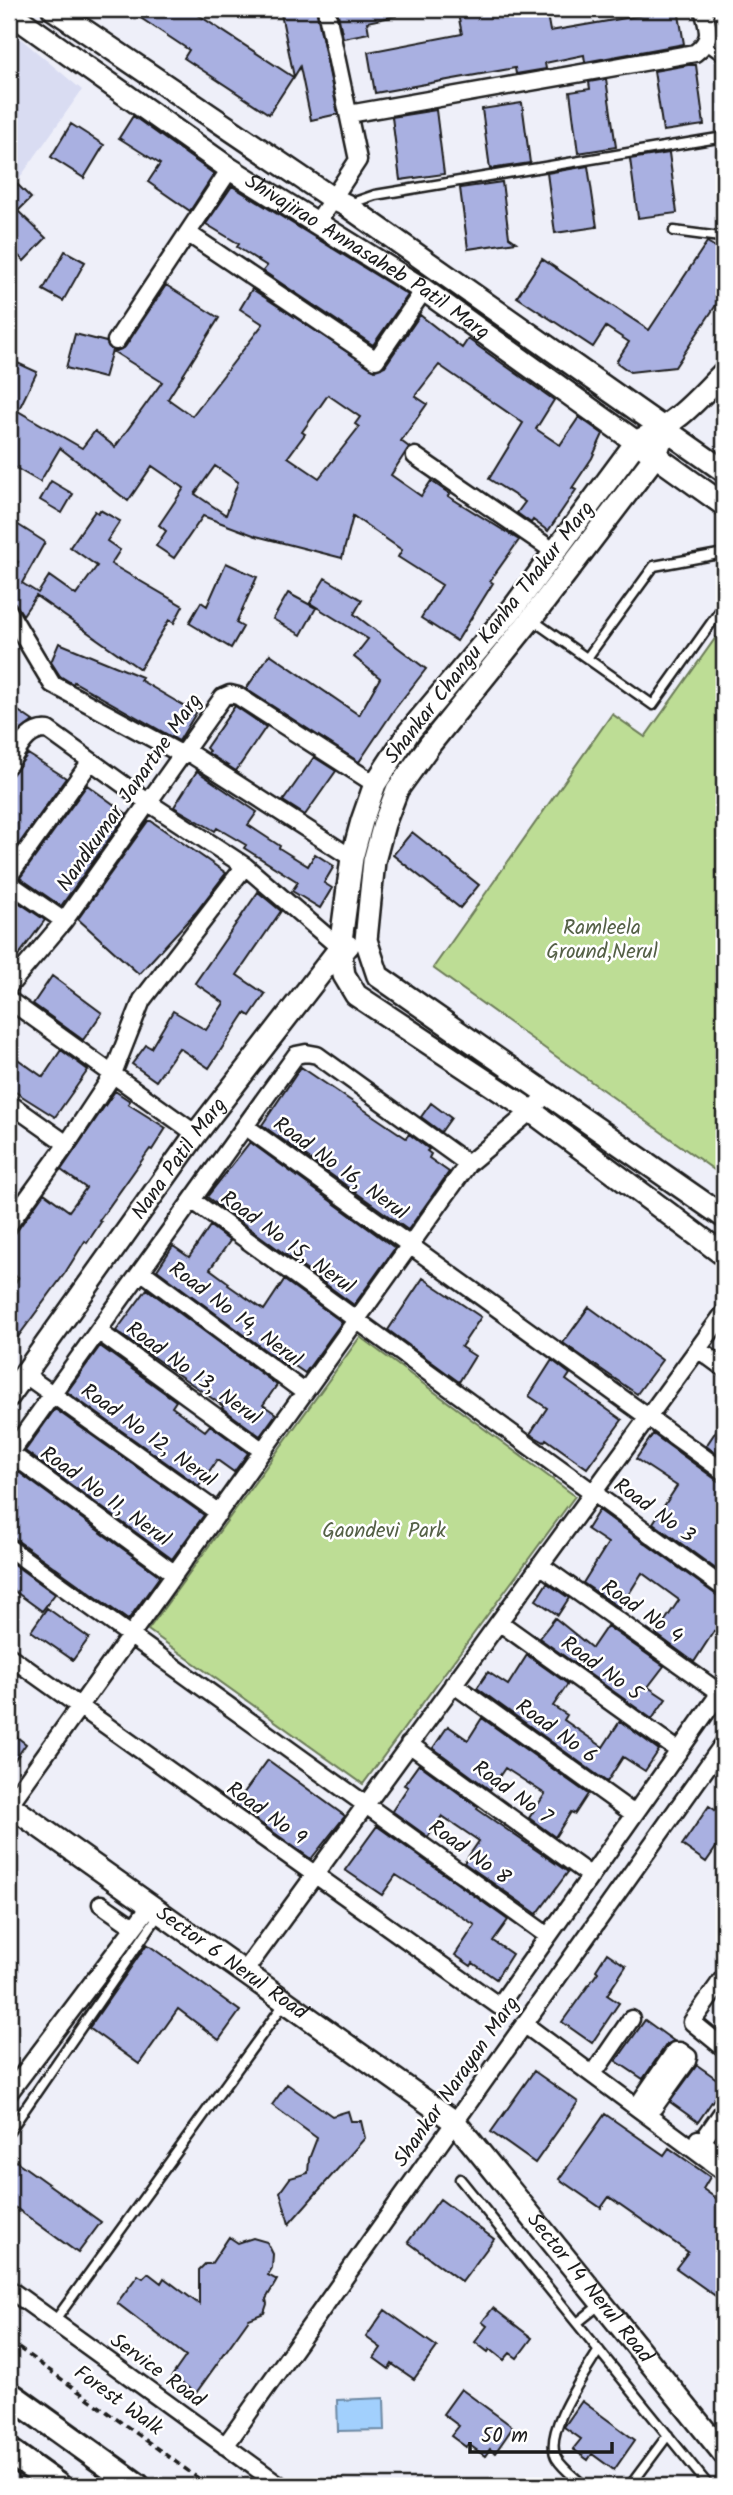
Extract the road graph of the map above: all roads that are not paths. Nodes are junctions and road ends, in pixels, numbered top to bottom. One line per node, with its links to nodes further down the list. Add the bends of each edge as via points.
1 (53, 9): 10 (street, Shivajirao Annasaheb Patil Marg)
2 (327, 9): 7 (street)
3 (703, 9): 5 (street, via 709,33)
4 (9, 12): 9 (street, Shivajirao Annasaheb Patil Marg)
5 (706, 45): 6 (lane); 7 (street, via 695,53)
6 (724, 58)
7 (349, 114): 10 (street, via 358,160)
8 (724, 137): 10 (lane)
9 (230, 169): 11 (street, Shivajirao Annasaheb Patil Marg); 13 (street)
10 (340, 202): 11 (street); 18 (street, Shivajirao Annasaheb Patil Marg)
11 (316, 224): 15 (street, Shivajirao Annasaheb Patil Marg)
12 (674, 231): 14 (lane)
13 (189, 234): 15 (street, via 376,360); 16 (street)
14 (724, 240)
15 (424, 290): 19 (street, Shivajirao Annasaheb Patil Marg)
16 (116, 341)
17 (724, 372): 18 (street, Shankar Changu Kanha Thakur Marg)
18 (665, 428): 19 (street, Shankar Changu Kanha Thakur Marg); 20 (street, Shankar Changu Kanha Thakur Marg); 22 (street, Shivajirao Annasaheb Patil Marg)
19 (637, 441): 20 (street, Shivajirao Annasaheb Patil Marg); 24 (street, Shankar Changu Kanha Thakur Marg)
20 (656, 455): 23 (street, Shivajirao Annasaheb Patil Marg); 28 (street, Shankar Changu Kanha Thakur Marg)
21 (415, 456): 24 (street)
22 (724, 471)
23 (724, 505)
24 (555, 552): 28 (street, Shankar Changu Kanha Thakur Marg)
25 (724, 552): 29 (lane, via 654,566)
26 (724, 605): 29 (lane, via 653,705)
27 (9, 612): 32 (street, via 52,684)
28 (523, 613): 29 (lane); 30 (street, Shankar Changu Kanha Thakur Marg); 31 (street, Shankar Changu Kanha Thakur Marg)
29 (587, 658)
30 (409, 732): 31 (street); 35 (street, Shankar Changu Kanha Thakur Marg)
31 (429, 746): 42 (street, Shankar Changu Kanha Thakur Marg, via 397,790 384,824 374,861)
32 (184, 753): 35 (street, Nandkumar Janartne Marg, via 223,697 230,694); 36 (street, Nandkumar Janartne Marg); 37 (street)
33 (91, 761): 34 (street, via 40,729 30,734); 36 (street); 39 (street)
34 (9, 764)
35 (375, 784): 37 (street, Shankar Changu Kanha Thakur Marg)
36 (149, 803): 38 (street); 41 (street, Nandkumar Janartne Marg)
37 (352, 858): 43 (street, Shankar Changu Kanha Thakur Marg)
38 (245, 866): 43 (street); 46 (street, via 142,1000)
39 (9, 876)
40 (9, 883): 41 (street)
41 (64, 921): 44 (street, Nandkumar Janartne Marg)
42 (366, 940): 43 (street); 47 (street, Shankar Changu Kanha Thakur Marg, via 378,976)
43 (340, 948): 49 (street, Shankar Changu Kanha Thakur Marg, via 344,975 356,995); 51 (street, Nana Patil Marg)
44 (9, 986)
45 (9, 1000): 46 (street)
46 (112, 1076): 51 (street); 52 (street)
47 (546, 1094): 49 (street); 55 (street, Shankar Changu Kanha Thakur Marg)
48 (9, 1103): 52 (street)
49 (531, 1111): 53 (street); 58 (street, Shankar Changu Kanha Thakur Marg)
50 (245, 1126): 53 (street, via 296,1055 306,1053 317,1055); 54 (street); 57 (street, Road No 16, Nerul)
51 (196, 1134): 65 (street, Nana Patil Marg)
52 (67, 1144): 56 (street)
53 (468, 1164): 57 (street)
54 (192, 1200): 59 (street); 61 (street, Road No 15, Nerul)
55 (724, 1217)
56 (9, 1224)
57 (409, 1246): 61 (street); 69 (street, Road No 16, Nerul)
58 (724, 1255)
59 (141, 1271): 62 (street); 66 (street, Road No 14, Nerul)
60 (724, 1313): 63 (street)
61 (356, 1320): 66 (street); 73 (street, Road No 15, Nerul)
62 (98, 1331): 67 (street); 70 (street, Road No 13, Nerul)
63 (698, 1349): 64 (street); 69 (street)
64 (724, 1368)
65 (24, 1374): 67 (street, Road No 12, Nerul); 68 (street, Nana Patil Marg)
66 (304, 1392): 70 (street)
67 (53, 1393): 71 (street); 74 (street, Road No 12, Nerul)
68 (9, 1396)
69 (648, 1416): 72 (street, Road No 16, Nerul); 73 (street)
70 (263, 1451): 74 (street)
71 (9, 1454): 77 (street, Road No 11, Nerul)
72 (724, 1472)
73 (593, 1492): 76 (street); 78 (street, Road No 3)
74 (219, 1513): 77 (street)
75 (9, 1548): 80 (street, Road No 8)
76 (540, 1565): 79 (street); 83 (street, Road No 4)
77 (175, 1574): 80 (street)
78 (724, 1588)
79 (499, 1622): 82 (street); 87 (street, Road No 5)
80 (131, 1635): 84 (street); 88 (street, Road No 8)
81 (9, 1656): 84 (street, Road No 9)
82 (453, 1684): 86 (street); 90 (street, Road No 6)
83 (722, 1690): 87 (street)
84 (80, 1707): 89 (street); 91 (street, Road No 9)
85 (724, 1743): 101 (street, Shankar Narayan Marg)
86 (409, 1744): 88 (street); 92 (street, Road No 7)
87 (679, 1751): 90 (street)
88 (366, 1804): 91 (street); 96 (street, Road No 8)
89 (9, 1805): 94 (street, Sector 6 Nerul Road)
90 (634, 1814): 92 (street)
91 (315, 1875): 96 (street, Road No 9, via 499,2006); 97 (street)
92 (591, 1876): 96 (street)
93 (101, 1904): 95 (street)
94 (155, 1909): 95 (street); 97 (street, Sector 6 Nerul Road); 108 (lane)
95 (134, 1927): 105 (street)
96 (548, 1936)
97 (244, 1972): 99 (street, Sector 6 Nerul Road)
98 (724, 1978): 103 (street, via 692,2022)
99 (285, 2002): 107 (street, Sector 6 Nerul Road); 115 (lane)
100 (631, 2019): 104 (street)
101 (524, 2024): 107 (street, Shankar Narayan Marg); 109 (street)
102 (546, 2030): 104 (street)
103 (724, 2048)
104 (598, 2067): 109 (street)
105 (9, 2093)
106 (724, 2110): 109 (street)
107 (455, 2122): 114 (street, Sector 14 Nerul Road); 120 (street, Shankar Narayan Marg)
108 (9, 2132)
109 (698, 2146): 110 (street); 111 (street)
110 (724, 2158)
111 (724, 2172)
112 (460, 2179): 116 (lane)
113 (9, 2289): 115 (street, Service Road)
114 (602, 2303): 116 (lane); 122 (street, Sector 14 Nerul Road)
115 (54, 2322): 120 (street, Service Road)
116 (577, 2323): 117 (lane)
117 (599, 2350): 119 (lane); 126 (lane, via 562,2412 555,2435 557,2460)
118 (9, 2394): 124 (main road)
119 (668, 2435): 127 (lane); 128 (lane)
120 (225, 2446): 125 (street, Service Road)
121 (9, 2451): 123 (main road)
122 (724, 2454)
123 (58, 2486)
124 (136, 2486)
125 (281, 2486)
126 (584, 2486)
127 (630, 2486)
128 (709, 2486)

